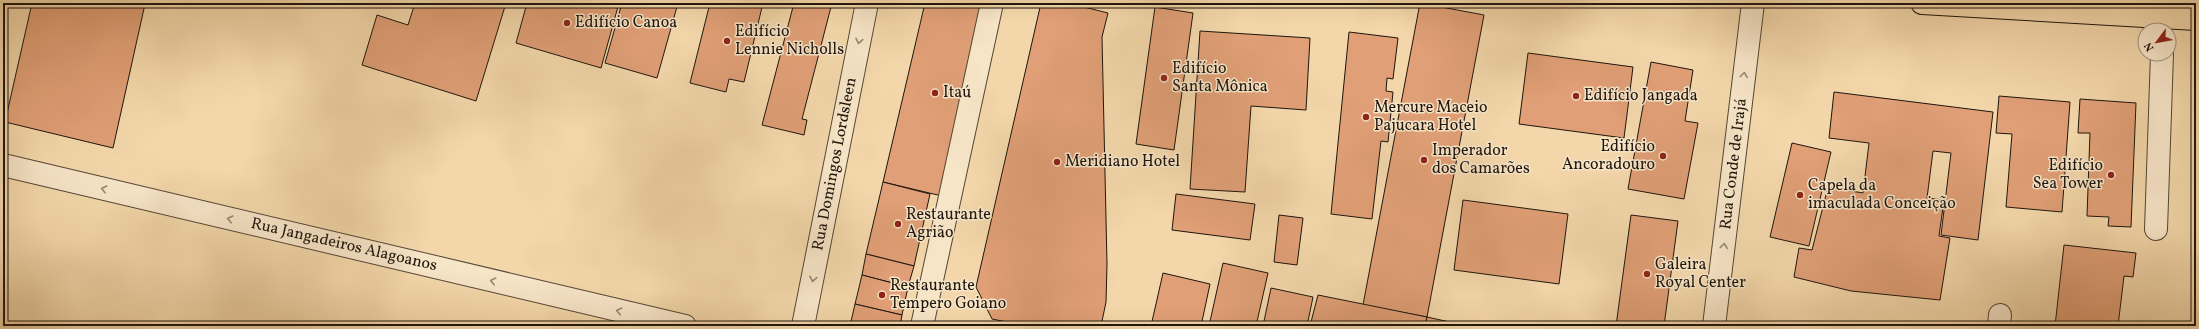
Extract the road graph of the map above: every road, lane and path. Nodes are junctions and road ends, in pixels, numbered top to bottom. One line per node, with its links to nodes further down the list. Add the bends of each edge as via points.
1 (866, 3): 12 (street, Rua Domingos Lordsleen, one-way to 12)
2 (992, 3): 13 (street)
3 (1753, 3): 14 (street, Rua Conde de Irajá, one-way to 3)
4 (1922, 3): 6 (main road)
5 (2196, 19): 7 (main road)
6 (2140, 22)
7 (2176, 22)
8 (2162, 62): 10 (street)
9 (3, 165): 11 (street, Rua Jangadeiros Alagoanos, one-way to 9)
10 (2156, 229)
11 (685, 326)
12 (803, 326)
13 (922, 326)
14 (1714, 326)

